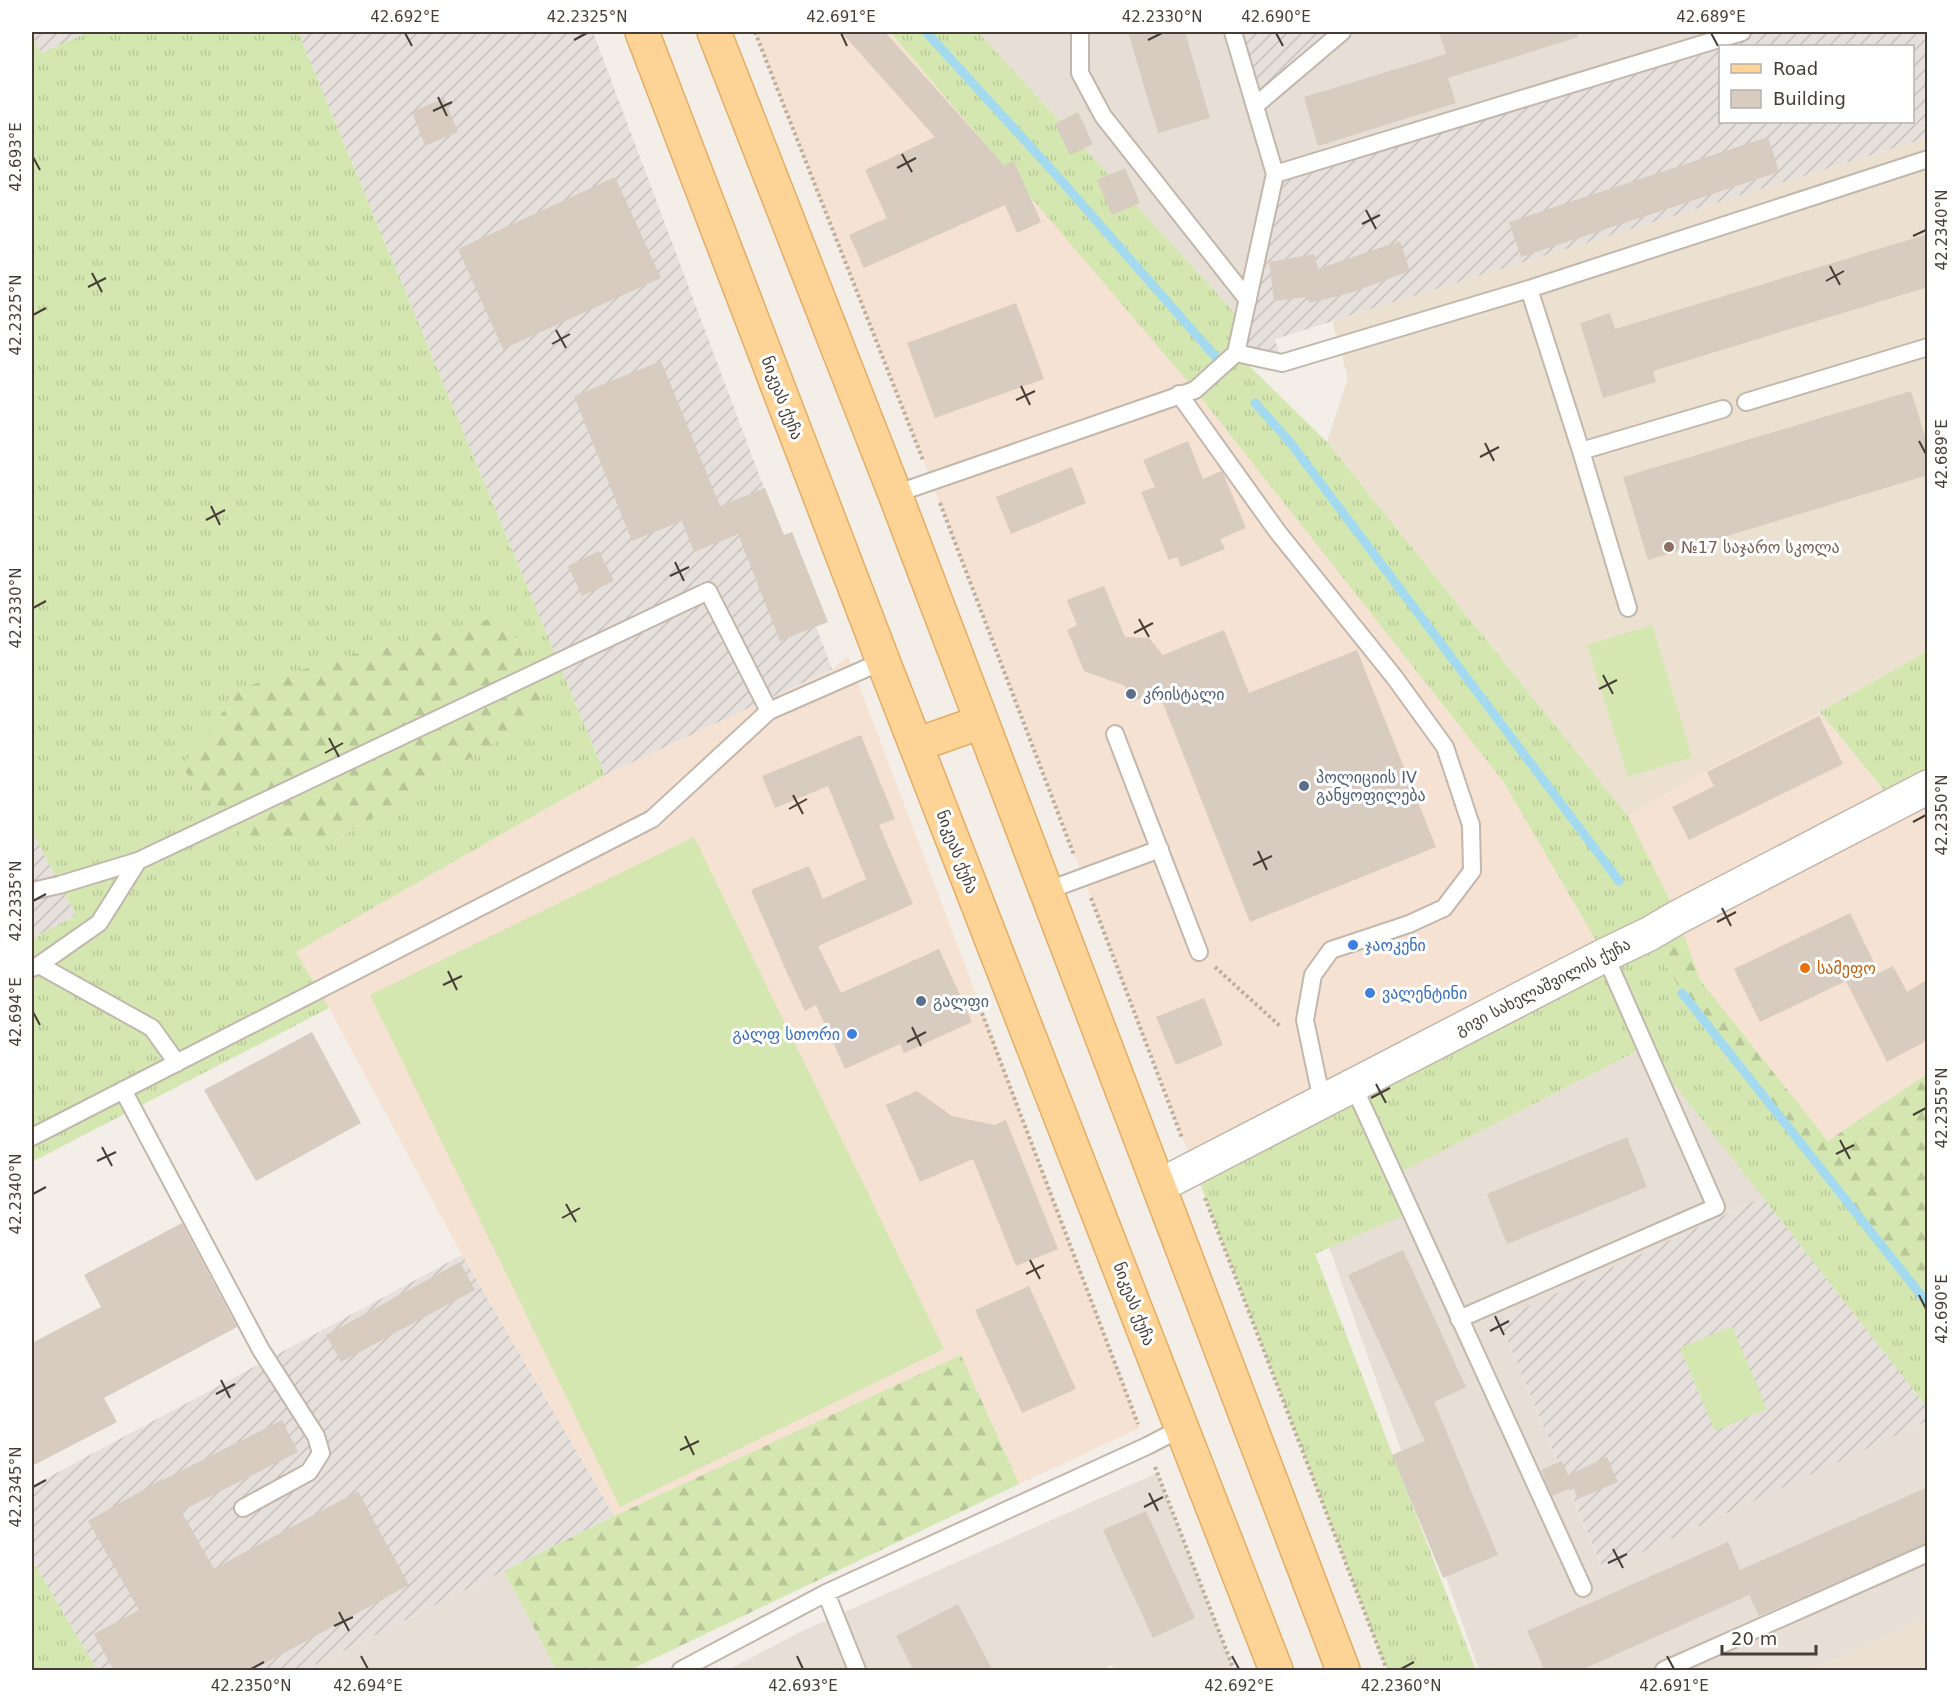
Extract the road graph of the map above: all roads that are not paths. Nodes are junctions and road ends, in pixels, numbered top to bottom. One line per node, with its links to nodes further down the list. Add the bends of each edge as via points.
1 (642, 32): 20 (main road, ნიკეას ქუჩა)
2 (714, 32): 18 (main road)
3 (1080, 32): 11 (lane, via 1080,74 1103,116)
4 (1233, 32): 7 (lane)
5 (1342, 32): 7 (lane)
6 (1742, 32): 9 (lane)
7 (1256, 105): 9 (lane)
8 (1928, 159): 10 (lane)
9 (1275, 174): 11 (lane)
10 (1529, 289): 13 (lane, via 1282,363); 17 (lane)
11 (1248, 300): 13 (lane)
12 (1928, 347): 15 (lane)
13 (1236, 353): 14 (lane, via 1195,390)
14 (1179, 394): 18 (lane); 36 (lane, via 1278,531 1445,747 1471,825 1472,871 1444,908 1410,924 1331,950 1313,975 1305,1020)
15 (1746, 402)
16 (1723, 409): 17 (lane)
17 (1581, 451): 19 (lane)
18 (896, 495): 22 (main road)
19 (1628, 608)
20 (883, 661): 21 (lane); 24 (main road, ნიკეას ქუჩა)
21 (769, 711): 27 (lane, via 708,591); 33 (lane, via 652,819)
22 (981, 722): 24 (main road); 29 (main road)
23 (1115, 734): 26 (lane)
24 (916, 745): 40 (main road, ნიკეას ქუჩა)
25 (1928, 788): 31 (street, გივი სახელაშვილის ქუჩა)
26 (1160, 849): 29 (lane); 30 (lane)
27 (138, 861): 28 (lane); 32 (lane, via 99,923)
28 (32, 891)
29 (1046, 891): 38 (main road)
30 (1199, 952)
31 (1605, 955): 34 (street, გივი სახელაშვილის ქუჩა); 39 (lane, via 1716,1207)
32 (35, 966): 33 (lane, via 152,1028)
33 (177, 1063): 35 (lane)
34 (1353, 1085): 36 (street, გივი სახელაშვილის ქუჩა); 39 (lane)
35 (123, 1090): 37 (lane); 41 (lane, via 261,1350 316,1436 321,1453 309,1472)
36 (1322, 1101): 38 (street, გივი სახელაშვილის ქუჩა)
37 (32, 1137)
38 (1159, 1186): 48 (main road)
39 (1460, 1318): 43 (lane)
40 (1182, 1428): 44 (lane); 47 (main road, ნიკეას ქუჩა)
41 (243, 1508)
42 (1928, 1553): 49 (lane)
43 (1584, 1588)
44 (826, 1593): 45 (lane); 46 (lane)
45 (681, 1671)
46 (857, 1671)
47 (1276, 1671)
48 (1343, 1671)
49 (1664, 1671)

